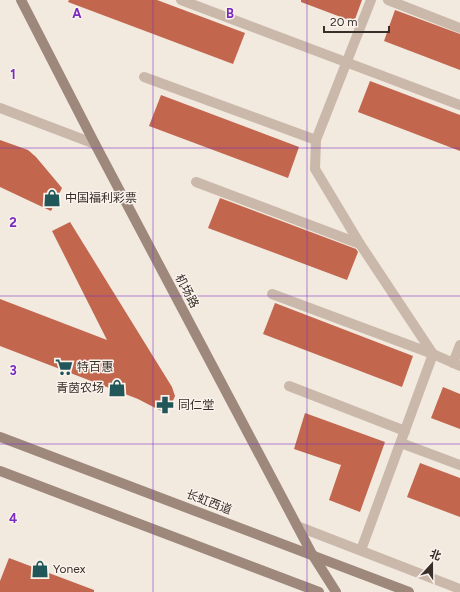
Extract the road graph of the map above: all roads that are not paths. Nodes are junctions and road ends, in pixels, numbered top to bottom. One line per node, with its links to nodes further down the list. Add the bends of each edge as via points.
1 (21, 0): 11 (street, 机场路)
2 (181, 0): 6 (street)
3 (371, 0): 6 (street)
4 (388, 0): 5 (street)
5 (460, 28)
6 (347, 62): 8 (street); 10 (street)
7 (144, 77): 10 (street)
8 (460, 105)
9 (0, 108): 11 (street)
10 (316, 140): 13 (street, via 315,169)
11 (95, 144): 24 (street, 机场路)
12 (196, 182): 13 (street)
13 (360, 244): 16 (street)
14 (272, 294): 16 (street)
15 (460, 345): 17 (street)
16 (433, 354): 17 (street); 19 (street)
17 (456, 364)
18 (289, 386): 19 (street)
19 (405, 432): 21 (street)
20 (0, 437): 26 (street, 长虹西道)
21 (401, 443): 22 (street); 25 (street)
22 (460, 465)
23 (0, 471): 28 (street)
24 (297, 526): 25 (street); 26 (street, 机场路)
25 (361, 550): 27 (street)
26 (312, 554): 29 (street, 机场路); 30 (street, 长虹西道)
27 (460, 589)
28 (319, 592)
29 (336, 592)
30 (409, 592)

